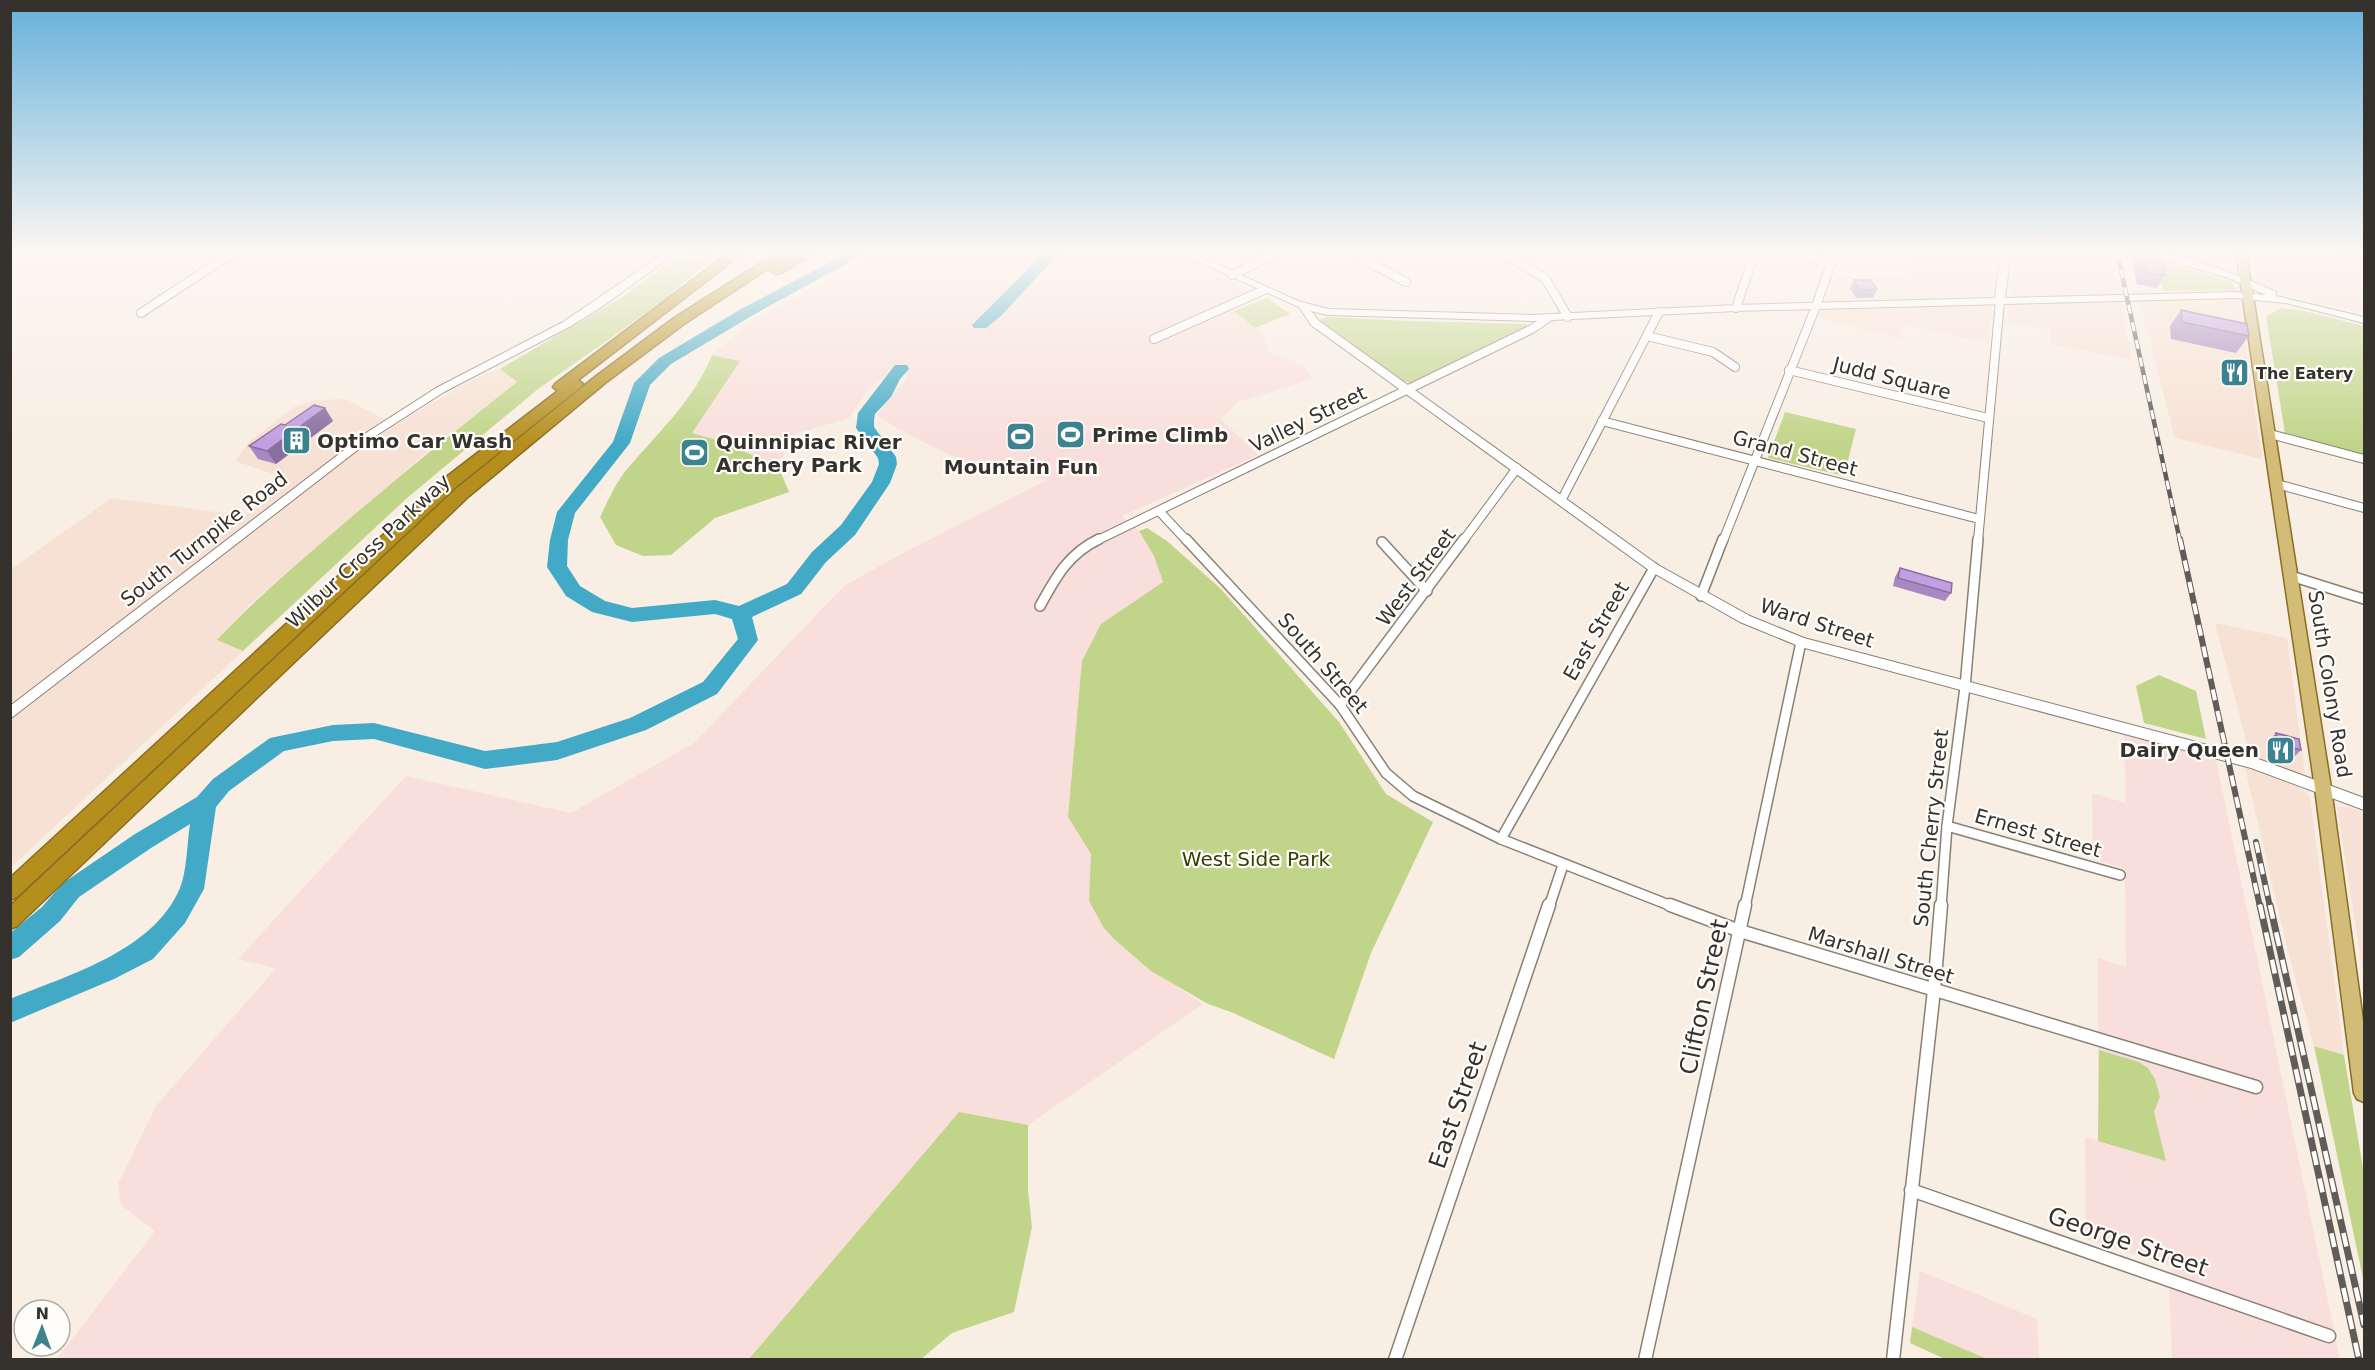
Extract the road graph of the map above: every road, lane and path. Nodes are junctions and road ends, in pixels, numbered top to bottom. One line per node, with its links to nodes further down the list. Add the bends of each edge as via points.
1 (579, 316): 46 (main road, South Turnpike Road, via 441,390 373,433)
2 (654, 316): 26 (highway, via 560,388)
3 (670, 316): 26 (highway, Wilbur Cross Parkway)
4 (686, 316): 18 (highway, Wilbur Cross Parkway)
5 (689, 316): 18 (highway)
6 (1204, 316): 20 (street)
7 (1310, 316): 23 (main road, Ward Street)
8 (1472, 316): 16 (main road)
9 (1587, 316): 15 (main road)
10 (1657, 316): 19 (street)
11 (1812, 316): 22 (street)
12 (1998, 316): 24 (street, South Cherry Street)
13 (2250, 316): 27 (main road, South Colony Road)
14 (2348, 316): 17 (main road)
15 (1568, 317): 16 (main road)
16 (1548, 318): 23 (street, Valley Street)
17 (2364, 320)
18 (679, 321): 54 (highway, Wilbur Cross Parkway, via 463,492)
19 (1647, 336): 21 (street, via 1713,352); 25 (street)
20 (1154, 339)
21 (1735, 367)
22 (1789, 370): 24 (street, Judd Square); 29 (street)
23 (1407, 389): 30 (main road, Ward Street); 34 (street, Valley Street)
24 (1988, 418): 35 (street, South Cherry Street)
25 (1602, 421): 29 (street, Grand Street); 32 (street)
26 (527, 422): 53 (highway, Wilbur Cross Parkway, via 451,482)
27 (2270, 434): 28 (street); 31 (main road, South Colony Road)
28 (2364, 459)
29 (1755, 460): 35 (street, Grand Street); 40 (street)
30 (1517, 468): 32 (main road, Ward Street); 39 (street, West Street)
31 (2277, 484): 33 (street); 38 (main road, South Colony Road)
32 (1561, 501): 37 (main road, Ward Street)
33 (2364, 508)
34 (1160, 512): 42 (street, Valley Street, via 1083,547 1058,572); 45 (street, South Street)
35 (1979, 519): 44 (street, South Cherry Street)
36 (1382, 542): 39 (street)
37 (1654, 568): 40 (main road, Ward Street); 50 (street, East Street)
38 (2291, 576): 41 (street); 47 (main road, South Colony Road)
39 (1427, 591): 45 (street, West Street)
40 (1701, 596): 43 (main road, Ward Street)
41 (2364, 599)
42 (1040, 606)
43 (1801, 642): 44 (main road, Ward Street); 55 (street, Clifton Street)
44 (1965, 687): 47 (main road, Ward Street, via 2253,763); 49 (street, South Cherry Street)
45 (1340, 705): 50 (street, South Street, via 1386,773 1413,796)
46 (10, 714)
47 (2323, 788): 48 (main road, Ward Street); 58 (main road, South Colony Road)
48 (2364, 804)
49 (1947, 826): 52 (street, Ernest Street); 56 (street, South Cherry Street)
50 (1501, 838): 51 (street, Marshall Street)
51 (1563, 865): 55 (street, Marshall Street); 61 (street, East Street)
52 (2120, 875)
53 (10, 891)
54 (10, 920)
55 (1740, 931): 56 (street, Marshall Street); 62 (street, Clifton Street)
56 (1934, 990): 57 (street, Marshall Street); 59 (street, South Cherry Street)
57 (2256, 1088)
58 (2364, 1093)
59 (1911, 1190): 60 (street, George Street); 63 (street, South Cherry Street)
60 (2329, 1336)
61 (1395, 1359)
62 (1645, 1359)
63 (1893, 1359)

